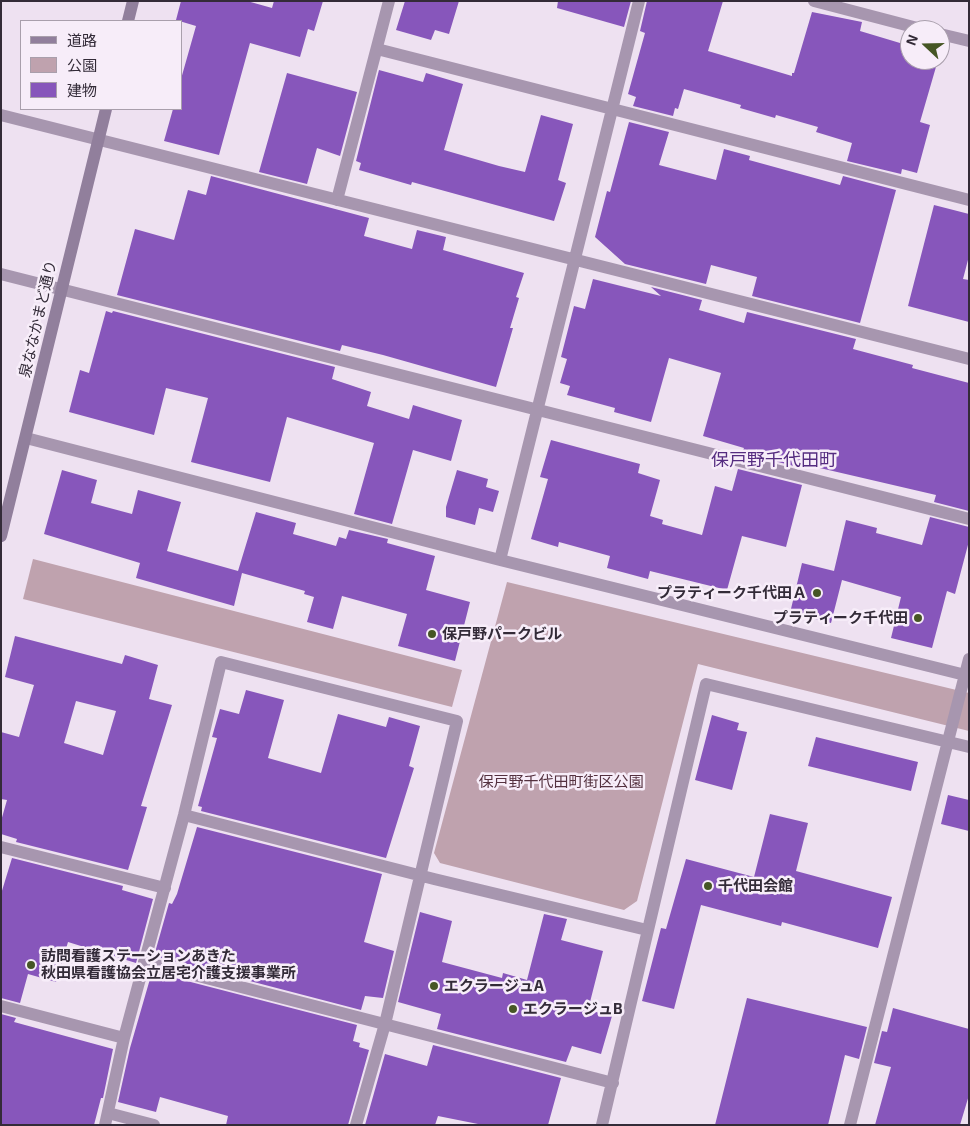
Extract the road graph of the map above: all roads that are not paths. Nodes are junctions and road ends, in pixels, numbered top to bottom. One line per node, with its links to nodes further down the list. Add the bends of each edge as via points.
1 (133, 1): 5 (street)
2 (389, 1): 9 (street)
3 (639, 1): 10 (street)
4 (814, 1): 6 (street)
5 (128, 20)
6 (900, 23)
7 (950, 36): 8 (street)
8 (969, 41)
9 (377, 49): 10 (street); 14 (street)
10 (613, 109): 15 (street); 16 (street)
11 (106, 110): 13 (street, 泉ななかまど通り)
12 (1, 115): 13 (street)
13 (99, 138): 14 (street); 18 (street, 泉ななかまど通り)
14 (337, 200): 16 (street)
15 (969, 200)
16 (574, 259): 19 (street); 20 (street)
17 (1, 274): 18 (street)
18 (62, 289): 20 (street); 21 (street, 泉ななかまど通り)
19 (969, 359)
20 (538, 409): 22 (street); 24 (street)
21 (26, 438): 23 (street, 泉ななかまど通り); 24 (street)
22 (969, 519)
23 (1, 536)
24 (500, 560): 26 (street)
25 (969, 659): 26 (street)
26 (967, 675): 27 (street)
27 (949, 742): 28 (street); 33 (street, via 706,684); 43 (street)
28 (969, 747)
29 (184, 815): 31 (street); 31 (street, via 221,662 458,721); 32 (street)
30 (1, 847): 32 (street)
31 (420, 875): 33 (street); 36 (street)
32 (164, 888): 34 (street)
33 (647, 930): 38 (street)
34 (144, 962): 36 (street); 37 (street)
35 (1, 1006): 37 (street)
36 (385, 1024): 38 (street); 41 (street)
37 (124, 1038): 39 (street)
38 (613, 1083): 42 (street)
39 (107, 1119): 40 (street)
40 (154, 1125)
41 (356, 1125)
42 (602, 1125)
43 (850, 1125)

